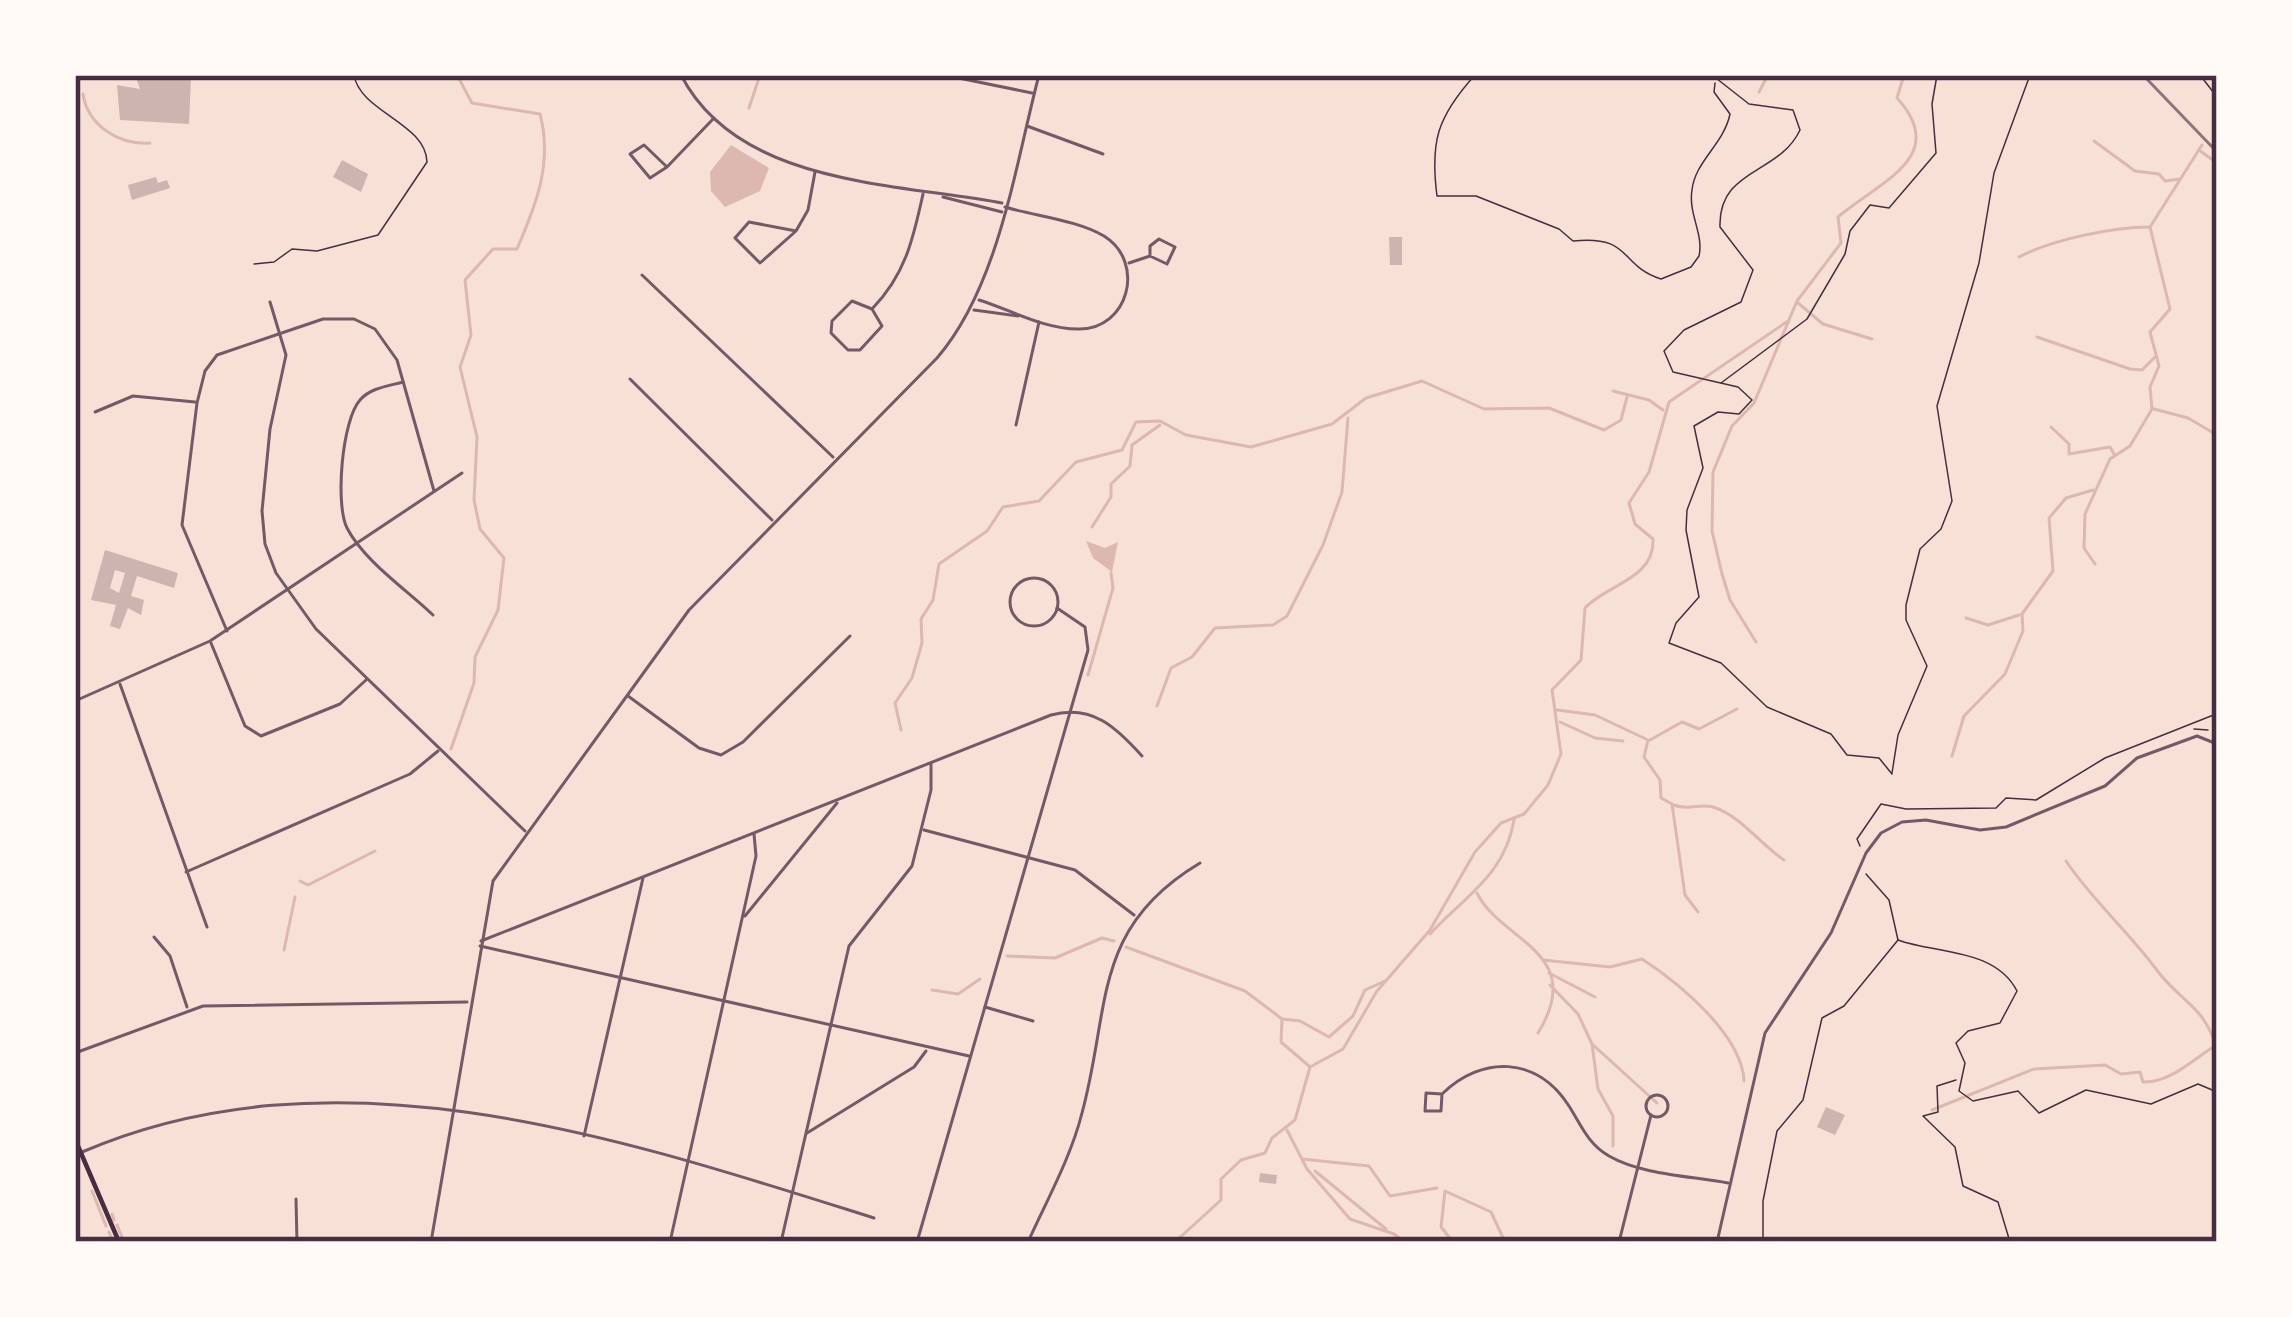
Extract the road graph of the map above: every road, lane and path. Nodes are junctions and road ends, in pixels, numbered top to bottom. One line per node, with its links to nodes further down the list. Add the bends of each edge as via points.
1 (354, 75): 22 (path, via 359,90 418,139 427,162 378,235)
2 (681, 75): 13 (street)
3 (944, 75): 11 (street)
4 (1039, 75): 11 (street)
5 (1475, 75): 10 (path, via 1440,122 1430,164 1437,196 1476,196 1573,241 1615,243 1661,279 1699,256 1691,188 1730,114 1714,92)
6 (1712, 75): 10 (path)
7 (1937, 75): 34 (path, via 1936,153 1898,203 1870,205 1858,219 1802,325)
8 (2030, 75): 34 (path, via 1994,173 1979,263 1937,406 1952,501 1941,529 1920,549 1909,590 1906,620 1928,666 1898,735 1892,774 1879,758 1847,755 1832,734 1767,707 1721,663 1669,643 1699,597 1686,530 1702,468 1694,426 1718,412 1739,414 1752,400 1738,387)
9 (2200, 75): 12 (path)
10 (1716, 80): 34 (path, via 1749,104 1793,110 1800,130 1785,153 1724,197 1720,227 1753,270 1742,302 1684,329 1664,351 1673,372)
11 (1034, 94): 14 (street)
12 (2217, 97)
13 (716, 116): 16 (street); 17 (street, via 766,151)
14 (1025, 126): 15 (street); 19 (street)
15 (1103, 154)
16 (667, 166): 16 (street, via 650,178 630,154 644,145)
17 (816, 170): 18 (street); 20 (street)
18 (924, 192): 19 (street); 27 (street, via 905,266)
19 (1003, 208): 23 (street, via 1100,234); 25 (street)
20 (796, 231): 20 (street, via 749,222 735,238 760,263)
21 (1150, 256): 21 (street, via 1167,264 1175,247 1159,239); 23 (street)
22 (254, 264)
23 (1127, 264): 30 (street, via 1126,295 1108,320 1078,329)
24 (642, 274): 38 (street)
25 (977, 300): 28 (street); 29 (street)
26 (270, 302): 31 (street)
27 (872, 309): 27 (street, via 852,301 831,333 848,350 860,350 882,326)
28 (973, 309): 29 (street); 38 (street, via 937,358)
29 (1019, 316): 30 (street)
30 (1039, 321): 37 (street)
31 (281, 332): 33 (street, via 323,319 364,322 389,343); 35 (street, via 217,355); 43 (street, via 285,364 262,530)
32 (630, 379): 41 (street)
33 (403, 382): 40 (street); 42 (street, via 369,392 352,415 340,502)
34 (1718, 385)
35 (196, 403): 36 (street, via 145,395); 46 (street, via 183,536)
36 (95, 412)
37 (1016, 425)
38 (835, 459): 41 (street)
39 (462, 472): 40 (street)
40 (434, 491): 42 (street)
41 (773, 521): 51 (street, via 689,610)
42 (358, 542): 43 (street); 45 (street)
43 (286, 590): 46 (street); 49 (street)
44 (1058, 608): 44 (street, via 1056,592 1040,580 1024,580 1011,595 1012,611 1026,625 1046,623); 53 (street, via 1082,623 1089,640)
45 (433, 615)
46 (227, 631): 48 (street)
47 (850, 636): 51 (street, via 721,754 699,748)
48 (210, 641): 49 (street, via 245,726 261,736 340,704); 50 (street)
49 (367, 679): 57 (street)
50 (119, 682): 52 (street); 68 (street)
51 (627, 695): 62 (street)
52 (75, 701)
53 (1072, 709): 58 (street, via 1112,724); 59 (street); 65 (street)
54 (2216, 714): 55 (path); 64 (path, via 2105,758 2036,800 1944,810 1881,803 1857,839)
55 (2216, 721)
56 (2217, 744): 64 (street, via 2197,736 2148,754 2105,786 2006,827 1902,823)
57 (440, 749): 62 (street); 68 (street, via 410,775)
58 (1142, 756)
59 (930, 762): 60 (street); 61 (street)
60 (838, 800): 63 (street); 71 (street)
61 (922, 829): 65 (street); 82 (street, via 908,875 854,936)
62 (526, 832): 75 (street, via 489,889)
63 (754, 833): 69 (street); 71 (street)
64 (1866, 853): 97 (street, via 1831,933 1765,1034)
65 (1029, 855): 70 (street, via 1076,870); 79 (street)
66 (1200, 863): 70 (street)
67 (1864, 869): 74 (path, via 1889,899)
68 (186, 872): 72 (street)
69 (643, 876): 75 (street); 76 (street)
70 (1136, 916): 107 (street, via 1109,968 1078,1127)
71 (743, 918): 78 (street)
72 (207, 927)
73 (154, 937): 80 (street, via 170,956)
74 (1898, 940): 86 (path, via 1959,951 2008,977 2017,991 2000,1023 1960,1035); 110 (path, via 1844,1006 1822,1018 1803,1100 1777,1131)
75 (479, 943): 76 (street); 77 (street)
76 (620, 978): 78 (street); 92 (street)
77 (470, 1002): 80 (street); 89 (street)
78 (725, 1002): 82 (street); 95 (street)
79 (983, 1006): 81 (street); 85 (street)
80 (188, 1009): 84 (street)
81 (1033, 1021)
82 (830, 1025): 83 (street); 91 (street)
83 (928, 1048): 85 (street); 91 (street, via 914,1067)
84 (75, 1053)
85 (972, 1056): 106 (street)
86 (1959, 1081): 87 (path, via 1972,1101 2018,1090 2039,1113 2086,1090 2151,1104 2198,1084); 111 (path, via 1937,1086 1938,1112 1923,1117 1954,1147 1963,1186 1999,1202)
87 (2217, 1092)
88 (1442, 1094): 96 (street, via 1487,1065 1531,1072 1559,1093 1595,1147)
89 (453, 1106): 92 (street); 94 (street, via 237,1109 141,1129); 103 (street)
90 (1651, 1115): 96 (street)
91 (805, 1134): 98 (street)
92 (584, 1136): 95 (street)
93 (75, 1139): 94 (main road)
94 (81, 1153): 101 (main road)
95 (689, 1160): 98 (street); 104 (street)
96 (1635, 1166): 97 (street); 108 (street)
97 (1730, 1184): 109 (street)
98 (792, 1192): 100 (street); 105 (street)
99 (296, 1199): 102 (street)
100 (874, 1218)
101 (119, 1242)
102 (297, 1242)
103 (430, 1242)
104 (670, 1242)
105 (781, 1242)
106 (917, 1242)
107 (1028, 1242)
108 (1619, 1242)
109 (1717, 1242)
110 (1763, 1242)
111 (2010, 1242)

